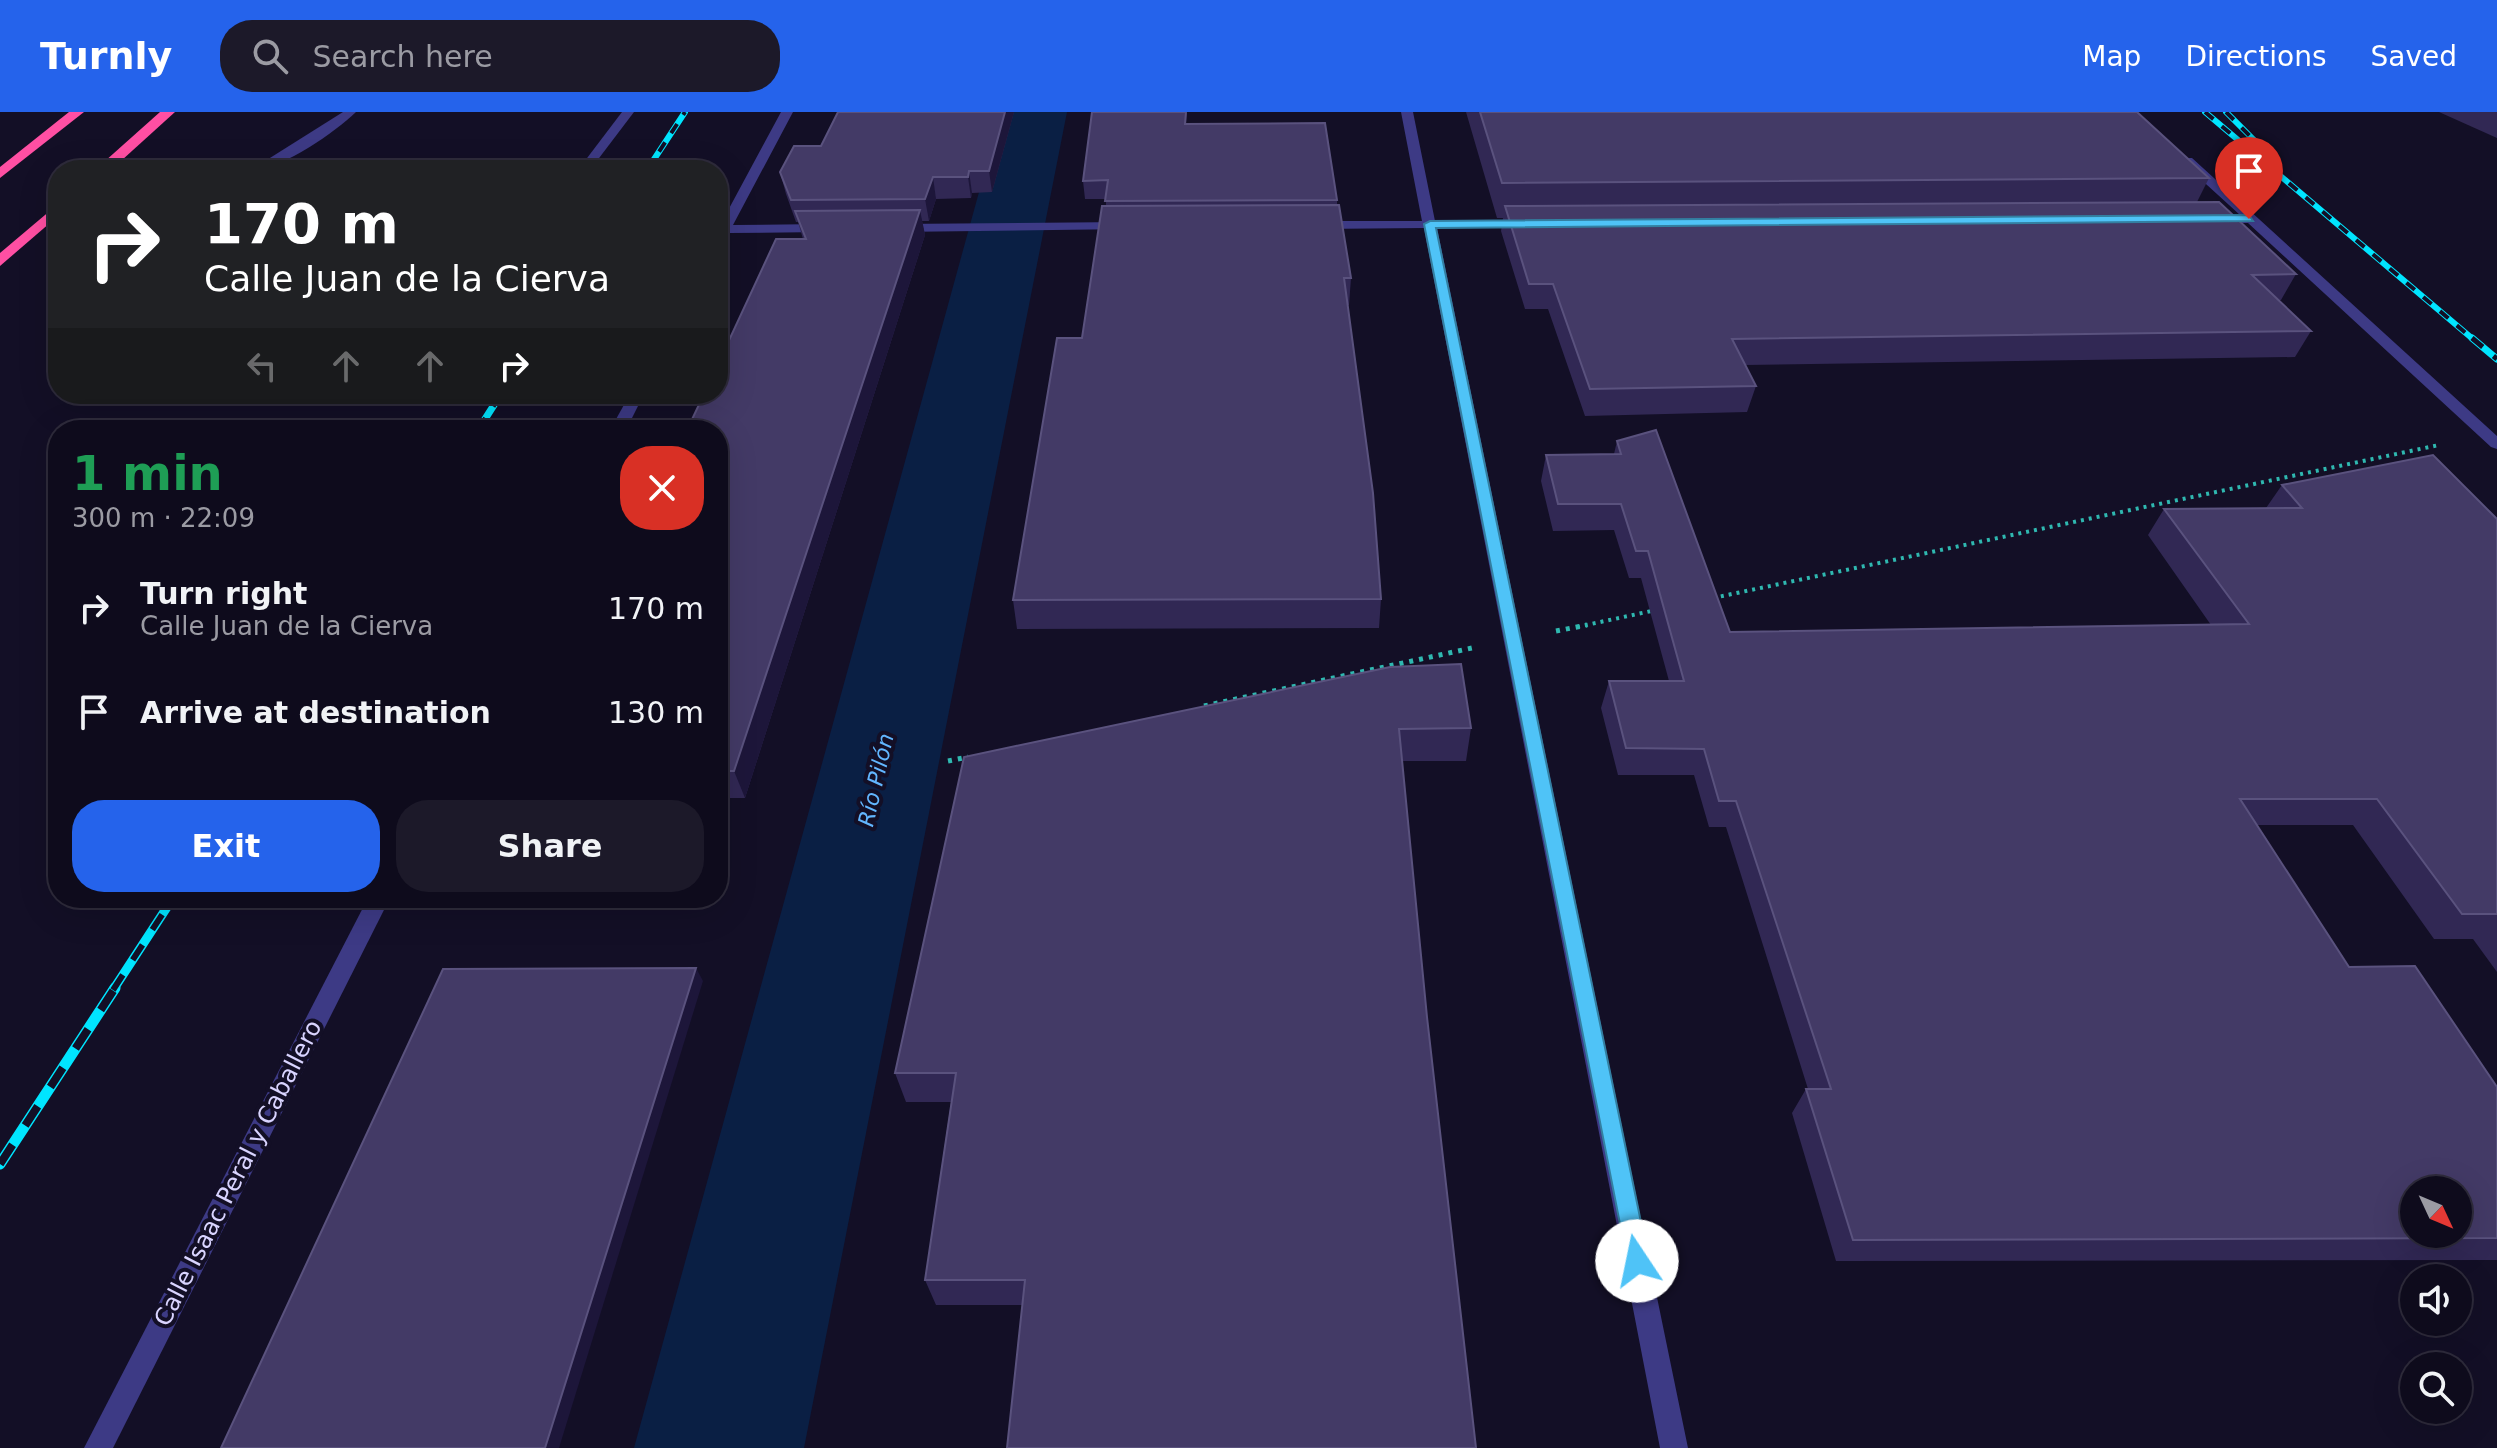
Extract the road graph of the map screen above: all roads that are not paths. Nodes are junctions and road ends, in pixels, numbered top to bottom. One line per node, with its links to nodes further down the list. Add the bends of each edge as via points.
1 (77, 112): 11 (highway)
2 (168, 112): 8 (highway)
3 (350, 112): 9 (street)
4 (628, 112): 10 (street)
5 (787, 112): 15 (street)
6 (1407, 112): 16 (street)
7 (2181, 155): 13 (street)
8 (113, 160)
9 (276, 160)
10 (592, 160)
11 (0, 174)
12 (48, 217): 23 (highway)
13 (2249, 219): 14 (street); 24 (street)
14 (2200, 220)
15 (728, 224)
16 (1430, 224): 17 (street); 18 (street); 27 (street)
17 (1551, 224)
18 (1304, 225)
19 (1134, 226): 21 (street)
20 (838, 228): 22 (street)
21 (884, 228)
22 (728, 235)
23 (0, 261)
24 (2492, 439)
25 (374, 908): 26 (street, Calle Isaac Peral y Caballero)
26 (98, 1448)
27 (1674, 1448)

